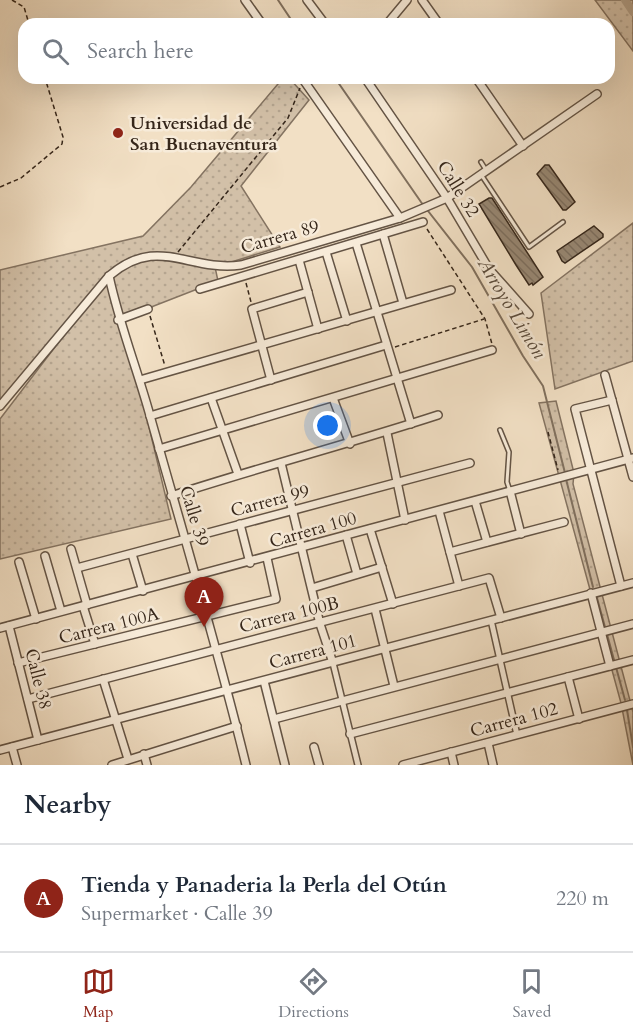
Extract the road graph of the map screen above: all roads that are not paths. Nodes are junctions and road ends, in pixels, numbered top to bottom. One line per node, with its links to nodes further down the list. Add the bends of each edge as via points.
1 (245, 0): 5 (street)
2 (307, 0): 6 (street)
3 (407, 0): 7 (street)
4 (422, 0): 8 (street)
5 (258, 18)
6 (320, 18)
7 (392, 18)
8 (434, 18)
9 (307, 84): 17 (street, via 335,130)
10 (369, 84): 16 (street, Calle 32)
11 (480, 84): 13 (street)
12 (597, 94): 13 (street, Carrera 89)
13 (523, 146): 15 (street, Carrera 89)
14 (480, 162): 15 (lane)
15 (484, 173): 16 (street, Carrera 89); 19 (lane, via 529,247)
16 (445, 199): 17 (street, Carrera 89); 31 (street, Calle 32, via 489,269)
17 (400, 218): 24 (street, Carrera 89, via 241,265 214,267 158,254 130,261)
18 (423, 222): 20 (street)
19 (563, 222)
20 (383, 234): 21 (street); 28 (street)
21 (356, 243): 22 (street); 30 (street)
22 (326, 252): 23 (street); 33 (street)
23 (299, 260): 25 (street); 27 (street)
24 (109, 276): 32 (street, Calle 39); 45 (street, Carrera 89)
25 (200, 289)
26 (451, 290): 28 (street)
27 (308, 292): 34 (street); 35 (street, via 252,309)
28 (403, 303): 30 (street)
29 (148, 309): 32 (street)
30 (377, 312): 33 (street); 36 (street)
31 (529, 314)
32 (118, 320): 39 (street, Calle 39)
33 (347, 321): 34 (street)
34 (318, 329): 35 (street)
35 (261, 347): 39 (street); 40 (street)
36 (387, 347): 40 (street); 41 (street)
37 (492, 351): 41 (street)
38 (605, 375): 44 (street)
39 (140, 380): 47 (street, Calle 39)
40 (271, 380): 42 (street)
41 (396, 380): 43 (street); 48 (street)
42 (211, 398): 47 (street); 49 (street)
43 (333, 398): 49 (street); 52 (street)
44 (612, 400): 54 (street); 57 (street, via 575,409)
45 (0, 405)
46 (438, 415): 48 (street)
47 (150, 416): 53 (street, Calle 39)
48 (411, 424): 51 (street)
49 (223, 430): 53 (street); 58 (street)
50 (500, 430): 61 (lane, via 509,452)
51 (387, 434): 52 (street); 60 (street)
52 (350, 444): 55 (street)
53 (159, 449): 62 (street, Calle 39)
54 (631, 459): 57 (street, Carrera 100); 59 (street)
55 (282, 463): 58 (street); 64 (street)
56 (470, 463): 60 (street, Carrera 99)
57 (590, 470): 61 (street, Carrera 100); 88 (street)
58 (238, 474): 62 (street)
59 (633, 477)
60 (397, 482): 64 (street, Carrera 99); 66 (street)
61 (510, 491): 63 (street, Carrera 100); 70 (street)
62 (171, 496): 72 (street, Calle 39)
63 (475, 501): 65 (street, Carrera 100); 73 (street)
64 (294, 510): 68 (street, Carrera 99); 74 (street)
65 (439, 511): 66 (street, Carrera 100); 76 (street)
66 (405, 520): 69 (street, Carrera 100)
67 (564, 522): 70 (street)
68 (240, 524): 72 (street, Carrera 99); 81 (street)
69 (370, 529): 71 (street, Carrera 100); 82 (street)
70 (521, 534): 73 (street)
71 (346, 535): 74 (street, Carrera 100); 84 (street)
72 (185, 539): 77 (street, Carrera 99); 85 (street, Calle 39)
73 (487, 542): 76 (street)
74 (304, 548): 79 (street, Carrera 100); 89 (street)
75 (71, 549): 83 (street)
76 (450, 552): 87 (street)
77 (132, 554): 83 (street, Carrera 99); 90 (street)
78 (45, 556): 95 (street)
79 (267, 558): 81 (street, Carrera 100); 96 (street, Carrera 100A, via 276,599)
80 (19, 562): 98 (street)
81 (250, 563): 85 (street, Carrera 100)
82 (382, 567): 84 (street); 92 (street)
83 (77, 568): 93 (street)
84 (357, 574): 89 (street)
85 (197, 577): 90 (street, Carrera 100); 96 (street, Calle 39)
86 (633, 583): 88 (street, Carrera 101)
87 (459, 586): 92 (street, Carrera 100B); 97 (street, Carrera 100B, via 489,578)
88 (621, 586): 91 (street, Carrera 101)
89 (312, 588): 100 (street)
90 (143, 591): 93 (street, Carrera 100)
91 (591, 593): 97 (street, Carrera 101); 104 (street)
92 (393, 604): 94 (street, Carrera 100B)
93 (85, 605): 95 (street, Carrera 100); 105 (street)
94 (375, 609): 100 (street, Carrera 100B); 107 (street)
95 (61, 611): 98 (street, Carrera 100)
96 (208, 618): 105 (street, Carrera 100A); 106 (street, Calle 39)
97 (501, 618): 99 (street, Carrera 101)
98 (36, 619): 102 (street, Carrera 100)
99 (491, 620): 107 (street, Carrera 101); 108 (street)
100 (320, 624): 106 (street, Carrera 100B); 111 (street)
101 (633, 624): 104 (street)
102 (9, 626): 103 (street, Carrera 100); 110 (street, Calle 38)
103 (0, 628)
104 (605, 631): 108 (street); 112 (street)
105 (95, 644): 110 (street, Carrera 100A)
106 (217, 649): 114 (street, Carrera 100B); 117 (street, Calle 39)
107 (385, 649): 111 (street, Carrera 101); 116 (street)
108 (499, 658): 116 (street); 118 (street)
109 (633, 660): 112 (street)
110 (18, 663): 119 (street, Calle 38)
111 (333, 663): 115 (street, Carrera 101); 120 (street)
112 (613, 665): 113 (street)
113 (568, 677): 118 (street); 122 (street)
114 (104, 679): 119 (street, Carrera 100B); 124 (street)
115 (264, 681): 117 (street, Carrera 101); 123 (street)
116 (394, 686): 120 (street)
117 (227, 691): 124 (street, Carrera 101); 125 (street, Calle 39)
118 (507, 694): 126 (street); 127 (street)
119 (28, 699): 128 (street, Calle 38)
120 (342, 702): 123 (street); 126 (street)
121 (633, 704): 122 (street, Carrera 102)
122 (579, 718): 127 (street, Carrera 102)
123 (274, 719): 141 (street)
124 (117, 720): 128 (street, Carrera 101); 135 (street)
125 (237, 726): 134 (street); 140 (street, Calle 39)
126 (350, 734): 143 (street)
127 (517, 735): 129 (street, Carrera 102)
128 (38, 740): 130 (street, Carrera 101)
129 (488, 743): 133 (street, Carrera 102); 145 (street)
130 (12, 747): 132 (street, Carrera 101); 137 (street)
131 (314, 747): 142 (street)
132 (0, 750)
133 (451, 752): 136 (street, Carrera 102); 144 (street)
134 (144, 754): 135 (street); 139 (street)
135 (128, 759): 138 (street)
136 (408, 764)
137 (17, 765)
138 (112, 765)
139 (147, 765)
140 (246, 765)
141 (285, 765)
142 (319, 765)
143 (358, 765)
144 (454, 765)
145 (493, 765)

